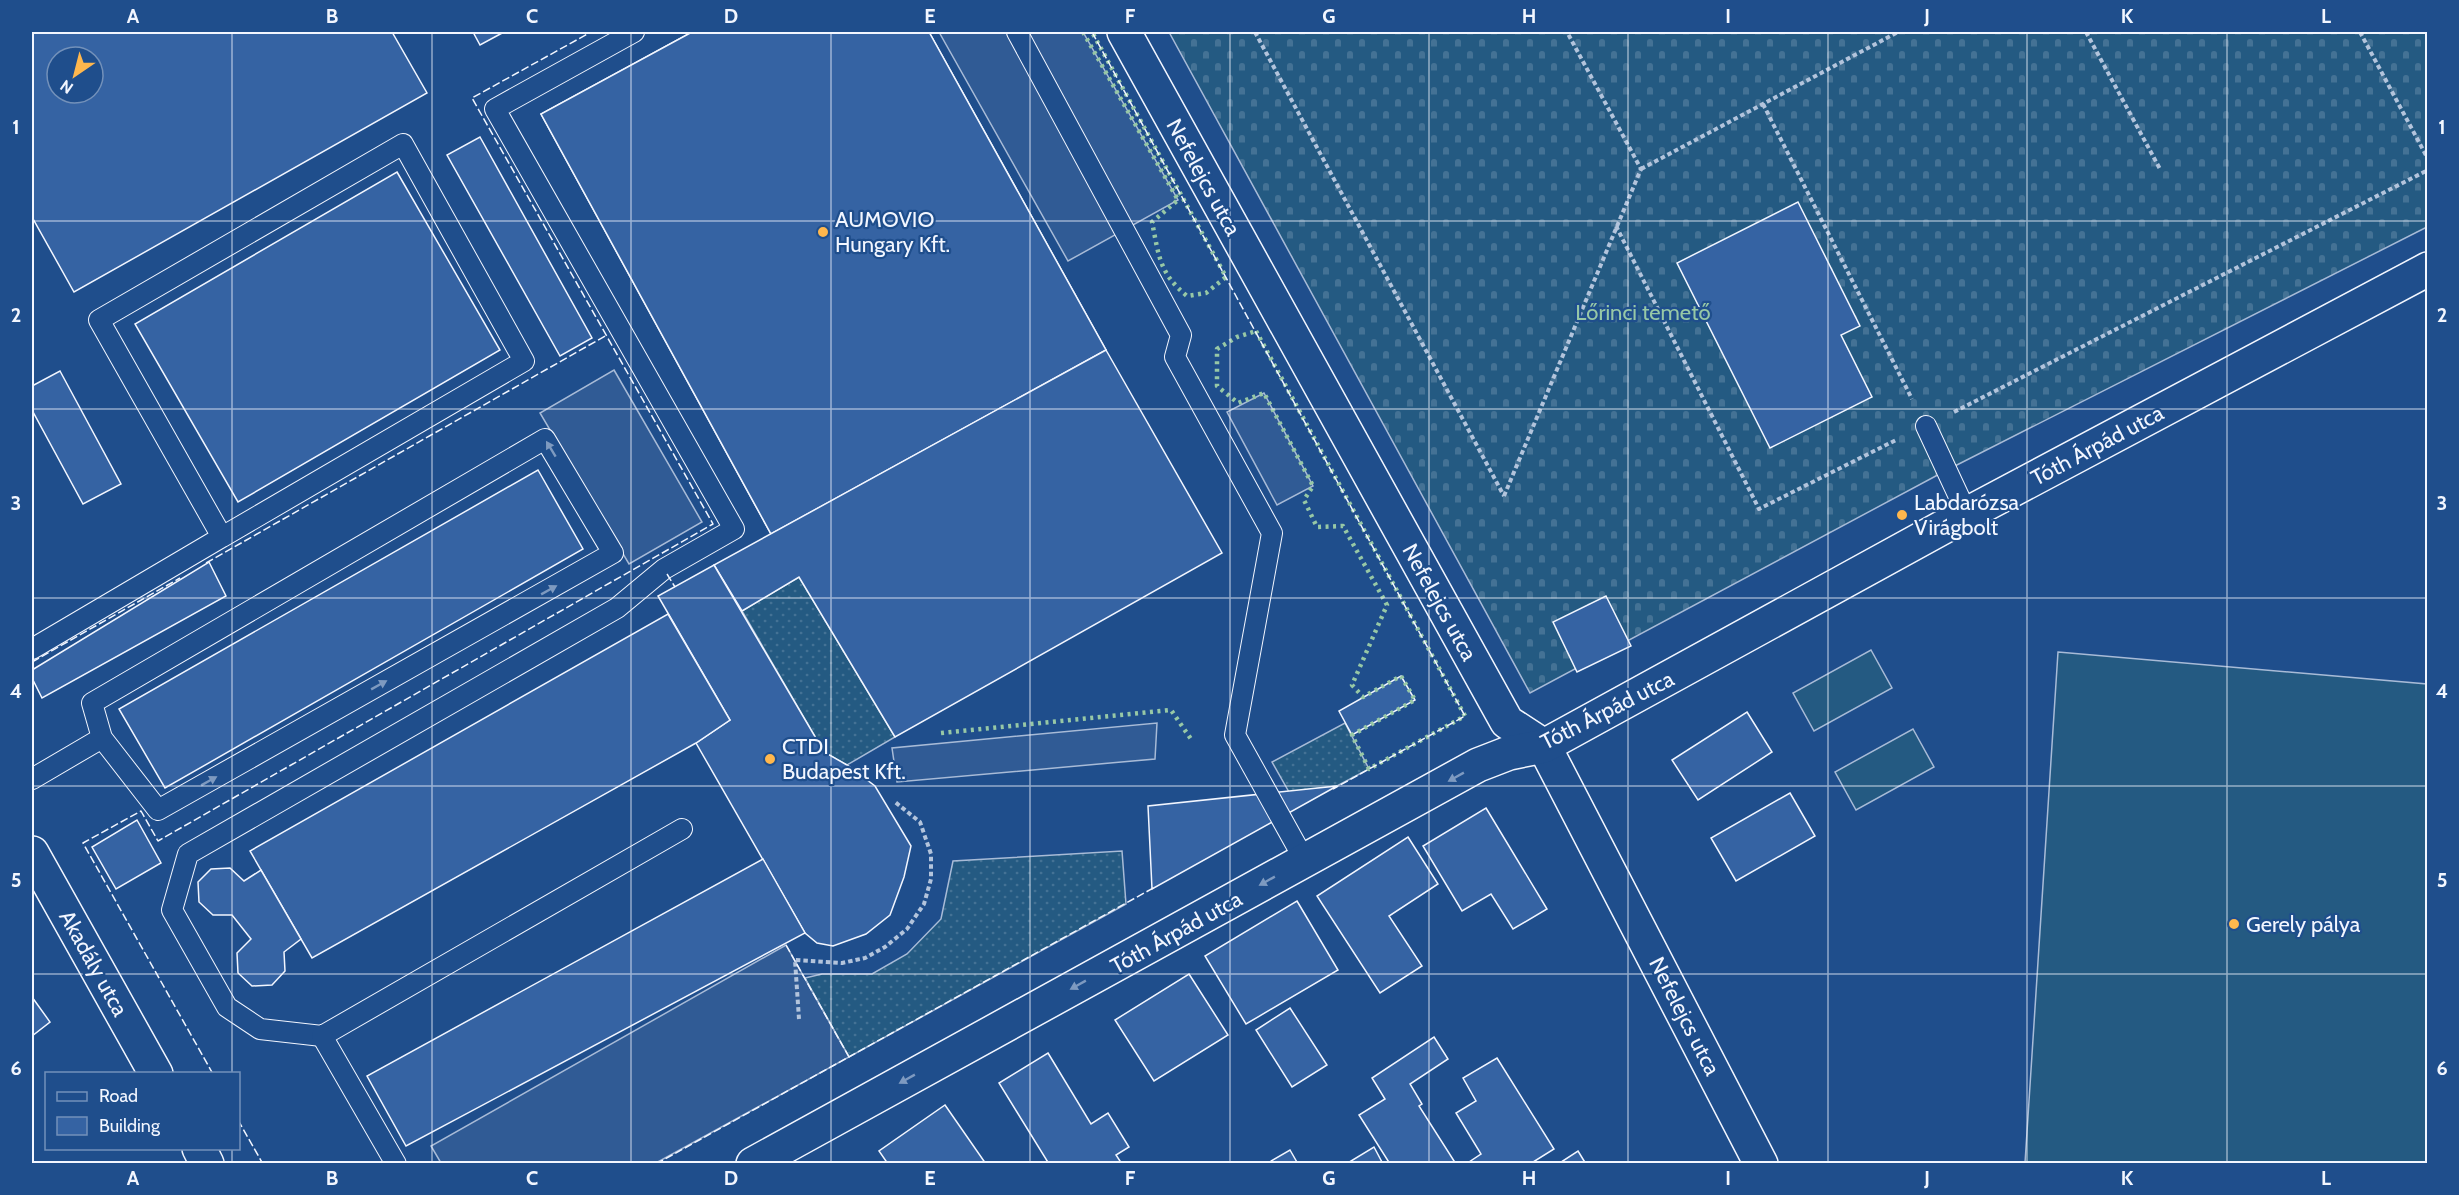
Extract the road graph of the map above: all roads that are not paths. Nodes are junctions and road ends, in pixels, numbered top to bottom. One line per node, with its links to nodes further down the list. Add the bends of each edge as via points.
1 (634, 32): 16 (lane, via 495,109 734,529 664,569 617,608 188,854 172,910 227,1006 260,1029)
2 (1017, 32): 14 (lane, via 1181,335 1174,357 1272,533 1235,735)
3 (1124, 32): 10 (street, Nefelejcs utca, via 1506,723)
4 (2427, 269): 6 (street, Tóth Árpád utca)
5 (1926, 426): 6 (lane)
6 (1967, 514): 10 (street, Tóth Árpád utca)
7 (222, 537): 7 (lane, via 99,320 403,144 524,361); 8 (lane)
8 (32, 648)
9 (102, 738): 9 (lane, one-way to 9, via 158,810 613,553 545,439 92,703); 11 (lane)
10 (1544, 746): 14 (street, Tóth Árpád utca, one-way to 14, via 1478,765); 22 (street, Nefelejcs utca)
11 (32, 779)
12 (682, 829): 16 (lane)
13 (32, 853): 15 (street, Akadály utca)
14 (1305, 861): 21 (street, Tóth Árpád utca, one-way to 21)
15 (40, 890): 17 (street, Akadály utca)
16 (322, 1036): 20 (lane)
17 (155, 1072)
18 (200, 1150): 19 (street)
19 (207, 1164)
20 (396, 1164)
21 (753, 1164)
22 (1761, 1164)

